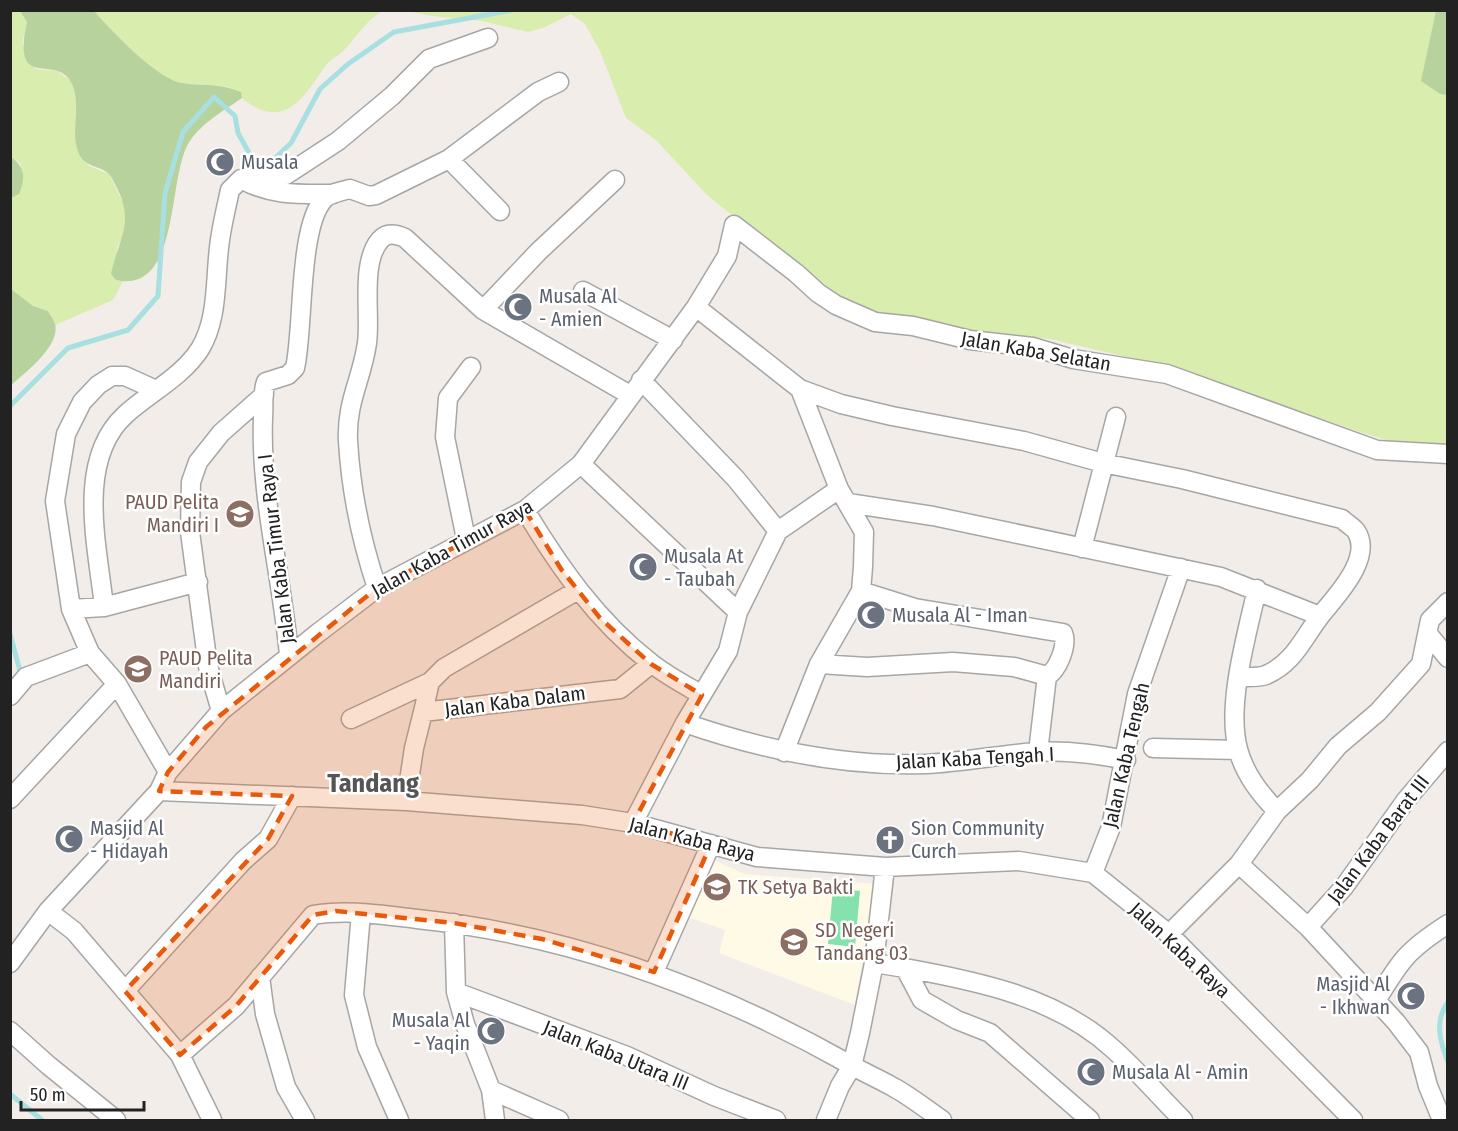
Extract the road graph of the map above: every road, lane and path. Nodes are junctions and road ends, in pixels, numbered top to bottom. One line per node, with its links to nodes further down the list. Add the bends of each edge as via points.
1 (488, 38): 4 (street, via 429,59 338,141 286,175)
2 (559, 82): 3 (street, via 538,92)
3 (449, 159): 6 (street, via 376,195 364,195 355,189); 7 (street)
4 (241, 179): 6 (street, via 277,193); 15 (street, via 230,189 219,245 212,322 199,350)
5 (615, 180): 10 (street)
6 (333, 194): 16 (street, via 321,204 311,232 295,368 288,375 267,382)
7 (500, 211)
8 (583, 291): 11 (street)
9 (696, 308): 11 (street, Jalan Kaba Timur Raya); 14 (street); 19 (street, Jalan Kaba Selatan, via 727,256 734,225 818,293 875,322 1033,347 1073,359 1167,374 1377,450)
10 (483, 309): 17 (street); 29 (street, via 405,238 393,234 379,241 368,284 365,359 348,410 351,481 362,543)
11 (673, 340): 13 (street, Jalan Kaba Timur Raya)
12 (471, 367): 25 (street, via 448,399 445,437)
13 (641, 380): 17 (street, Jalan Kaba Timur Raya); 24 (street, via 736,479)
14 (800, 389): 20 (street, via 841,404 1024,441); 22 (street)
15 (156, 390): 34 (street, via 123,417 100,451 94,489); 35 (street, via 125,376 105,379 82,402 66,434 55,501)
16 (264, 395): 28 (street, via 221,433 198,462 191,482 190,532); 40 (street, Jalan Kaba Timur Raya I, via 268,509)
17 (630, 395): 21 (street, Jalan Kaba Timur Raya)
18 (1116, 417): 20 (street)
19 (1448, 454)
20 (1103, 463): 26 (street); 37 (street, via 1342,519 1356,531 1359,561 1343,590)
21 (581, 464): 23 (street, Jalan Kaba Timur Raya); 36 (street)
22 (844, 496): 24 (street); 26 (street); 32 (street, via 864,532)
23 (525, 510): 25 (street, Jalan Kaba Timur Raya); 31 (street)
24 (778, 531): 36 (street)
25 (466, 539): 29 (street, Jalan Kaba Timur Raya)
26 (1082, 548): 27 (street)
27 (1180, 568): 30 (street); 60 (street, Jalan Kaba Tengah, via 1137,694)
28 (198, 582): 34 (street); 51 (street, via 208,666)
29 (377, 588): 40 (street, Jalan Kaba Timur Raya)
30 (1257, 589): 37 (street); 46 (street)
31 (578, 590): 42 (street, via 600,618); 47 (street, via 444,668)
32 (861, 591): 43 (street); 44 (street, via 915,608 1063,633 1058,666)
33 (1447, 602): 38 (street, via 1433,615)
34 (104, 607): 35 (street)
35 (71, 609): 39 (street)
36 (738, 612): 49 (street, via 728,651)
37 (1320, 616): 46 (street, via 1298,651 1277,669 1263,677)
38 (1428, 634): 41 (street); 66 (street, via 1421,664)
39 (90, 653): 45 (street); 48 (street)
40 (289, 655): 51 (street, Jalan Kaba Timur Raya)
41 (1448, 658)
42 (651, 664): 49 (street); 52 (street, Jalan Kaba Dalam, via 620,689)
43 (819, 664): 44 (street, via 867,667 953,662 1014,668); 58 (street)
44 (1047, 676): 59 (street)
45 (18, 677): 50 (street)
46 (1238, 677): 56 (street)
47 (430, 682): 52 (street); 53 (street)
48 (117, 684): 61 (street); 64 (street)
49 (702, 695): 54 (street)
50 (10, 696)
51 (221, 711): 61 (street, Jalan Kaba Timur Raya)
52 (423, 712): 65 (street, Jalan Kaba Dalam)
53 (351, 718)
54 (685, 723): 58 (street, Jalan Kaba Tengah I, via 746,744); 67 (street)
55 (1154, 748): 56 (street)
56 (1238, 750): 66 (street, via 1247,774)
57 (1448, 751): 76 (street, Jalan Kaba Barat III, via 1406,800 1358,870)
58 (784, 752): 59 (street, Jalan Kaba Tengah I, via 870,763 926,764)
59 (1038, 752): 60 (street, Jalan Kaba Tengah I)
60 (1126, 760): 71 (street, Jalan Kaba Tengah, via 1111,827)
61 (168, 772): 62 (street, Jalan Kaba Timur Raya)
62 (159, 790): 63 (street, Jalan Kaba Raya); 72 (street)
63 (292, 796): 65 (street, Jalan Kaba Raya); 83 (street, via 268,839 243,861)
64 (10, 799)
65 (406, 801): 67 (street, Jalan Kaba Raya, via 582,815)
66 (1277, 811): 69 (street)
67 (633, 823): 68 (street, Jalan Kaba Raya)
68 (711, 844): 70 (street, Jalan Kaba Raya, via 757,857); 81 (street)
69 (1239, 864): 76 (street); 77 (street)
70 (885, 867): 71 (street, Jalan Kaba Raya, via 1019,861); 79 (street)
71 (1093, 873): 77 (street, Jalan Kaba Raya)
72 (48, 911): 78 (street); 83 (street, via 74,931)
73 (361, 913): 74 (street); 82 (street, via 336,911 313,915); 93 (street, via 354,995 367,1047)
74 (454, 923): 81 (street, via 542,939); 84 (street)
75 (1448, 924): 85 (street, via 1400,960)
76 (1308, 927): 85 (street)
77 (1169, 934): 101 (street, Jalan Kaba Raya)
78 (10, 963)
79 (874, 963): 80 (street); 88 (street)
80 (905, 968): 99 (street, via 922,1000 990,1033); 100 (street, via 1000,989 1053,1008 1111,1047)
81 (654, 972): 88 (street, via 794,1033)
82 (260, 977): 87 (street, via 236,1006); 92 (street, via 265,1014 286,1087)
83 (125, 991): 87 (street)
84 (456, 992): 89 (street); 96 (street, Jalan Kaba Utara III, via 627,1056)
85 (1376, 1001): 102 (street, via 1419,1052)
86 (10, 1031): 90 (street)
87 (180, 1055): 91 (street)
88 (852, 1066): 97 (street); 98 (street, via 894,1087)
89 (491, 1090): 94 (street); 95 (street)
90 (117, 1120)
91 (212, 1120)
92 (305, 1120)
93 (399, 1120)
94 (495, 1120)
95 (559, 1120)
96 (776, 1120)
97 (826, 1120)
98 (942, 1120)
99 (1090, 1120)
100 (1183, 1120)
101 (1353, 1120)
102 (1442, 1120)

